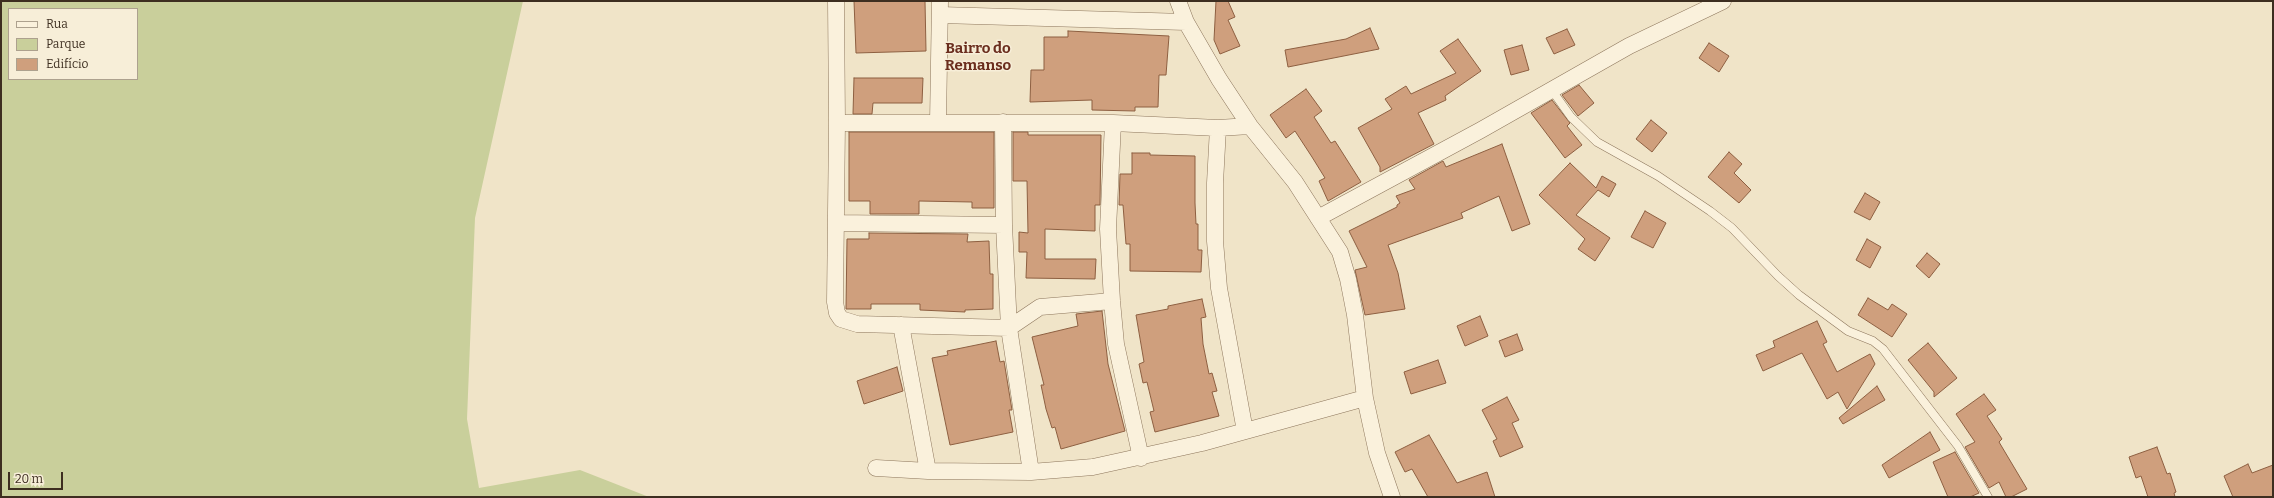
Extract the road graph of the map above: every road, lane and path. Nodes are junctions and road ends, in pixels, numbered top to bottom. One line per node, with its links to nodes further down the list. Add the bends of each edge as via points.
1 (836, 1): 9 (street)
2 (1178, 1): 5 (street)
3 (1722, 1): 6 (street, via 1629,46)
4 (940, 8): 5 (street); 7 (street)
5 (1186, 22): 11 (street)
6 (1551, 89): 13 (street, via 1475,134); 26 (lane, via 1571,117 1597,142 1658,176 1710,211 1732,228 1799,295 1848,331 1873,341 1883,349 1958,446)
7 (938, 122): 8 (street); 9 (street)
8 (1003, 122): 10 (street); 15 (street)
9 (837, 123): 14 (street)
10 (1113, 123): 12 (street); 16 (street, via 1108,229)
11 (1250, 126): 12 (street); 13 (street, via 1295,182)
12 (1218, 128): 20 (street, via 1215,241 1218,280 1228,349)
13 (1318, 218): 19 (street, via 1340,252 1348,279)
14 (836, 223): 15 (street); 17 (street, via 837,313 841,318 857,324)
15 (1004, 225): 18 (street)
16 (1112, 301): 18 (street, via 1040,307); 21 (street, via 1116,344)
17 (901, 325): 18 (street); 23 (street)
18 (1009, 328): 24 (street)
19 (1364, 398): 20 (street); 25 (street, via 1377,453)
20 (1245, 431): 21 (street)
21 (1141, 458): 24 (street, via 1093,467)
22 (876, 468): 23 (street)
23 (928, 471): 24 (street)
24 (1031, 472)
25 (1392, 497)
26 (1988, 497)

